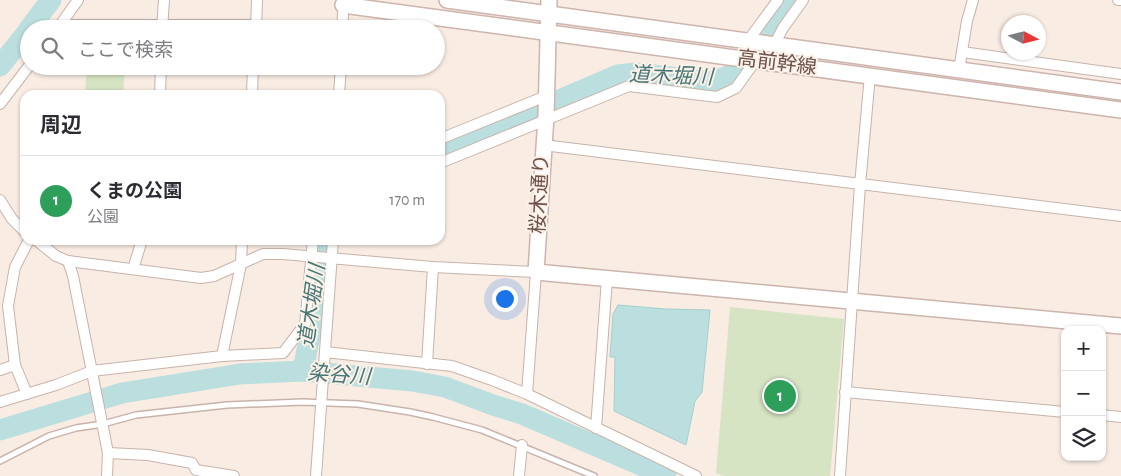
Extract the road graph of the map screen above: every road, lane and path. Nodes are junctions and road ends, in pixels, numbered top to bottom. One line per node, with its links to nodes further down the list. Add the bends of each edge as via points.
1 (78, 0): 10 (street)
2 (164, 0): 11 (street)
3 (257, 0): 12 (street)
4 (447, 0): 9 (street, 高前幹線)
5 (778, 0): 15 (street)
6 (803, 0): 16 (street)
7 (973, 0): 17 (street)
8 (343, 2): 13 (street); 14 (street, 高前幹線)
9 (548, 7): 14 (street); 15 (street, 高前幹線)
10 (64, 20)
11 (163, 20)
12 (256, 20)
13 (342, 20)
14 (547, 33): 18 (street, 高前幹線); 30 (street)
15 (747, 42): 16 (street, 高前幹線)
16 (774, 45): 19 (street, 高前幹線)
17 (962, 52): 19 (street); 20 (street)
18 (756, 60): 25 (street, 高前幹線); 33 (street, via 736,88 717,97 629,86)
19 (959, 70): 29 (street, 高前幹線)
20 (1121, 74)
21 (22, 75): 31 (street)
22 (161, 75): 26 (street)
23 (253, 75): 27 (street)
24 (340, 75): 28 (street)
25 (870, 75): 32 (street, 高前幹線); 37 (street)
26 (160, 90)
27 (252, 90)
28 (339, 90)
29 (1121, 92)
30 (546, 97): 33 (street, 桜木通り); 34 (street)
31 (0, 104)
32 (1121, 110)
33 (546, 118): 35 (street, 桜木通り); 36 (street)
34 (445, 137)
35 (543, 145): 37 (street); 53 (street, 桜木通り)
36 (445, 161)
37 (860, 185): 39 (street); 55 (street)
38 (0, 200): 40 (street)
39 (1121, 216)
40 (20, 227)
41 (27, 245): 56 (street, via 16,267 8,306)
42 (42, 245): 49 (street)
43 (140, 245): 52 (street)
44 (242, 245): 50 (street)
45 (313, 245): 47 (street)
46 (332, 245): 48 (street)
47 (313, 256): 48 (street); 50 (street, via 263,254); 59 (street, via 305,324 283,353)
48 (329, 258): 51 (street); 58 (street)
49 (68, 261): 52 (street); 63 (street)
50 (241, 264): 52 (street, via 201,278); 59 (street)
51 (433, 267): 53 (street); 60 (street)
52 (132, 269)
53 (536, 272): 54 (street); 66 (street)
54 (607, 279): 55 (street); 73 (street)
55 (851, 302): 57 (street); 64 (street)
56 (4, 311): 61 (street)
57 (1121, 326)
58 (324, 354): 60 (street, via 374,356); 67 (street)
59 (222, 356): 63 (street)
60 (427, 364): 66 (street, via 452,366)
61 (15, 365): 62 (street); 65 (street)
62 (0, 370)
63 (93, 374): 65 (street); 72 (street)
64 (845, 392): 69 (street); 83 (street)
65 (27, 394): 68 (street)
66 (526, 394): 73 (street)
67 (321, 400): 72 (lane, via 208,407); 74 (lane, via 410,412 482,430); 79 (street)
68 (0, 402)
69 (1061, 412)
70 (1106, 415): 71 (street)
71 (1121, 417)
72 (102, 422): 75 (street); 76 (lane, via 49,436)
73 (596, 428): 82 (street)
74 (522, 445): 80 (street); 81 (lane)
75 (108, 453): 77 (street); 78 (street, via 148,455 192,464 196,470)
76 (0, 461)
77 (107, 476)
78 (234, 476)
79 (316, 476)
80 (519, 476)
81 (594, 476)
82 (696, 476)
83 (840, 476)

